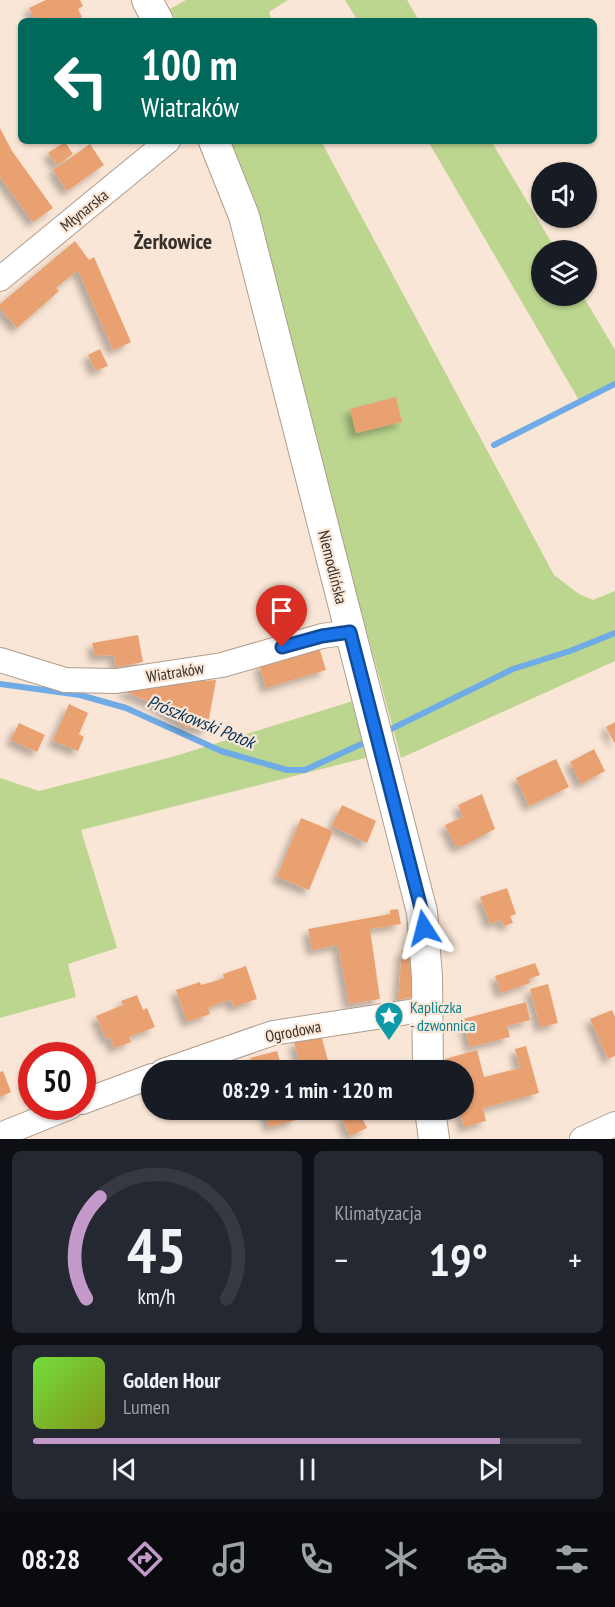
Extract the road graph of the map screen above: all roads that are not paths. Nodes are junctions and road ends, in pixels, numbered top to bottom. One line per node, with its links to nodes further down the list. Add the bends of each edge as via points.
1 (147, 0): 2 (main road)
2 (156, 18)
3 (164, 144): 5 (street, Młynarska)
4 (215, 144): 6 (main road, Niemodlińska, via 244,216)
5 (0, 279)
6 (350, 632): 7 (street, Wiatraków, via 322,636 222,665 116,681 65,680); 8 (main road, Niemodlińska, via 422,912)
7 (0, 660)
8 (428, 1009): 9 (street, Ogrodowa, via 273,1033); 10 (main road, Niemodlińska)
9 (195, 1060)
10 (428, 1060)
11 (141, 1080): 12 (street)
12 (96, 1097)
13 (44, 1120): 16 (street)
14 (431, 1120): 17 (main road)
15 (615, 1124): 18 (street)
16 (16, 1134)
17 (434, 1139)
18 (582, 1139)

